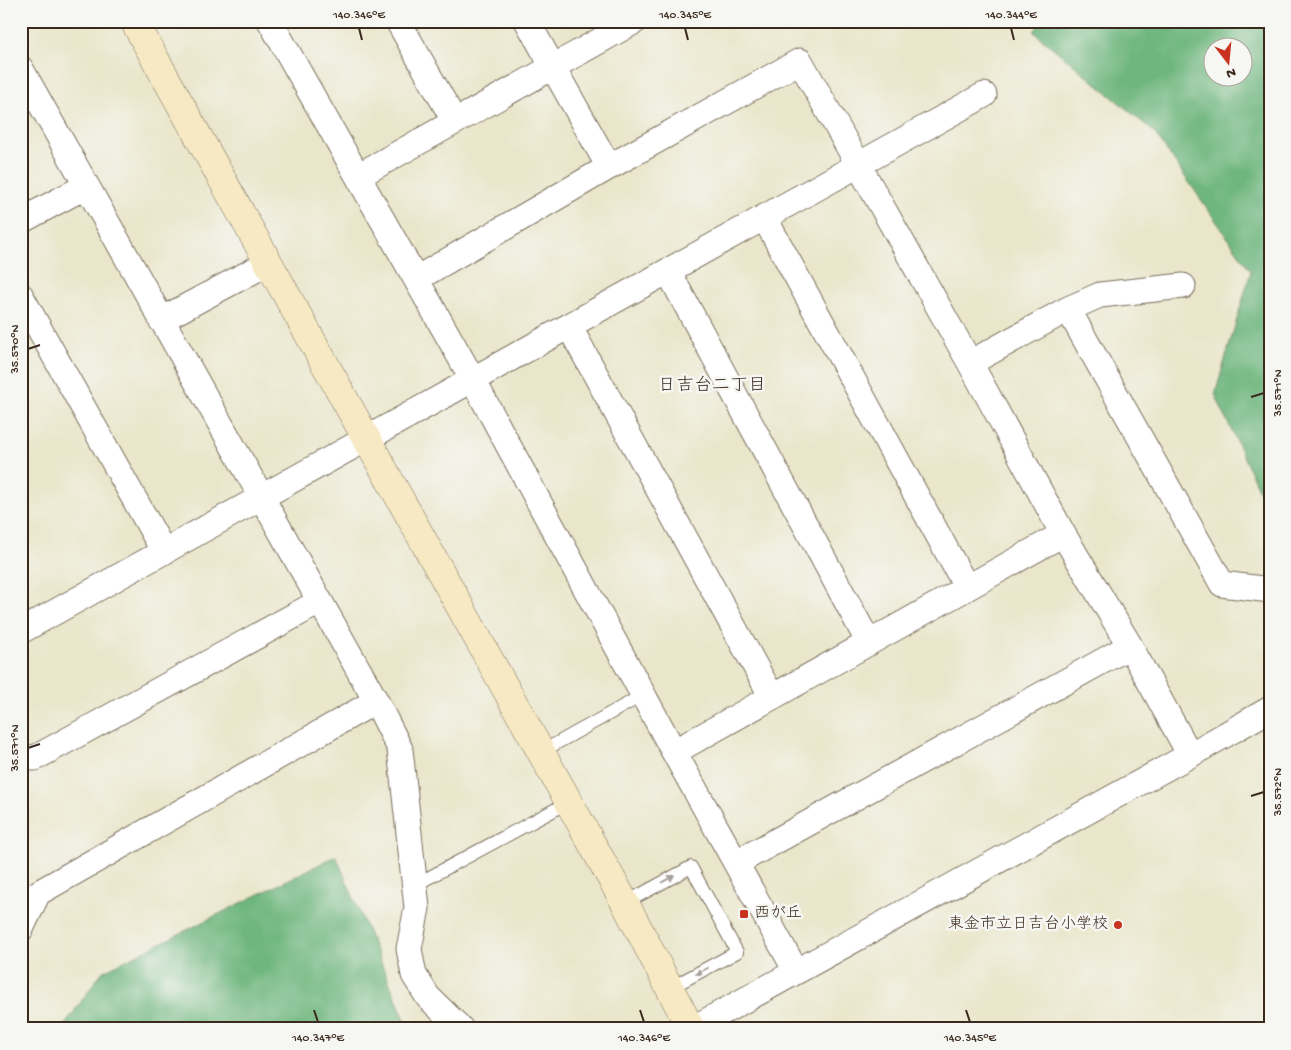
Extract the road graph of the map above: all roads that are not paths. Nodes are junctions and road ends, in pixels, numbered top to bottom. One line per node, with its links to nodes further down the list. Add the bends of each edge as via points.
1 (134, 21): 16 (street)
2 (270, 21): 12 (street)
3 (398, 21): 9 (street)
4 (527, 21): 6 (street)
5 (634, 21): 6 (street)
6 (552, 67): 9 (street); 11 (street)
7 (21, 69): 13 (street)
8 (984, 95): 10 (street)
9 (455, 122): 12 (street)
10 (858, 164): 11 (street, via 800,61); 14 (street); 24 (street)
11 (609, 167): 18 (street)
12 (358, 176): 18 (street)
13 (86, 186): 15 (street); 22 (street)
14 (764, 217): 17 (street); 30 (street)
15 (21, 221)
16 (268, 263): 22 (street); 26 (street)
17 (668, 271): 23 (street); 34 (street)
18 (416, 279): 25 (street)
19 (1183, 286): 21 (street, via 1100,295)
20 (21, 296): 29 (street)
21 (1068, 309): 24 (street); 31 (street, via 1222,584)
22 (161, 320): 27 (street)
23 (569, 326): 25 (street); 37 (street)
24 (970, 363): 28 (street)
25 (473, 380): 26 (street); 36 (street)
26 (367, 439): 27 (street); 40 (street)
27 (262, 497): 29 (street); 32 (street)
28 (1063, 534): 30 (street); 35 (street)
29 (164, 552): 33 (street)
30 (967, 588): 34 (street)
31 (1270, 590)
32 (319, 602): 38 (street); 43 (street, via 35,758)
33 (21, 631)
34 (870, 643): 37 (street)
35 (1130, 646): 42 (street); 45 (street)
36 (642, 695): 40 (lane); 41 (street)
37 (772, 697): 41 (street)
38 (376, 701): 46 (street, via 400,749); 47 (street)
39 (1270, 709): 42 (street)
40 (541, 752): 44 (street)
41 (674, 752): 45 (street)
42 (1190, 755): 50 (street)
43 (21, 757)
44 (569, 802): 46 (lane); 48 (street)
45 (736, 863): 50 (street)
46 (415, 885): 52 (street, via 418,908 409,949 414,975 428,998)
47 (30, 891): 49 (street)
48 (625, 903): 51 (street); 51 (lane, one-way to 51, via 691,867 737,952)
49 (21, 929)
50 (796, 971): 53 (street)
51 (670, 988): 53 (street)
52 (461, 1029)
53 (691, 1029)

